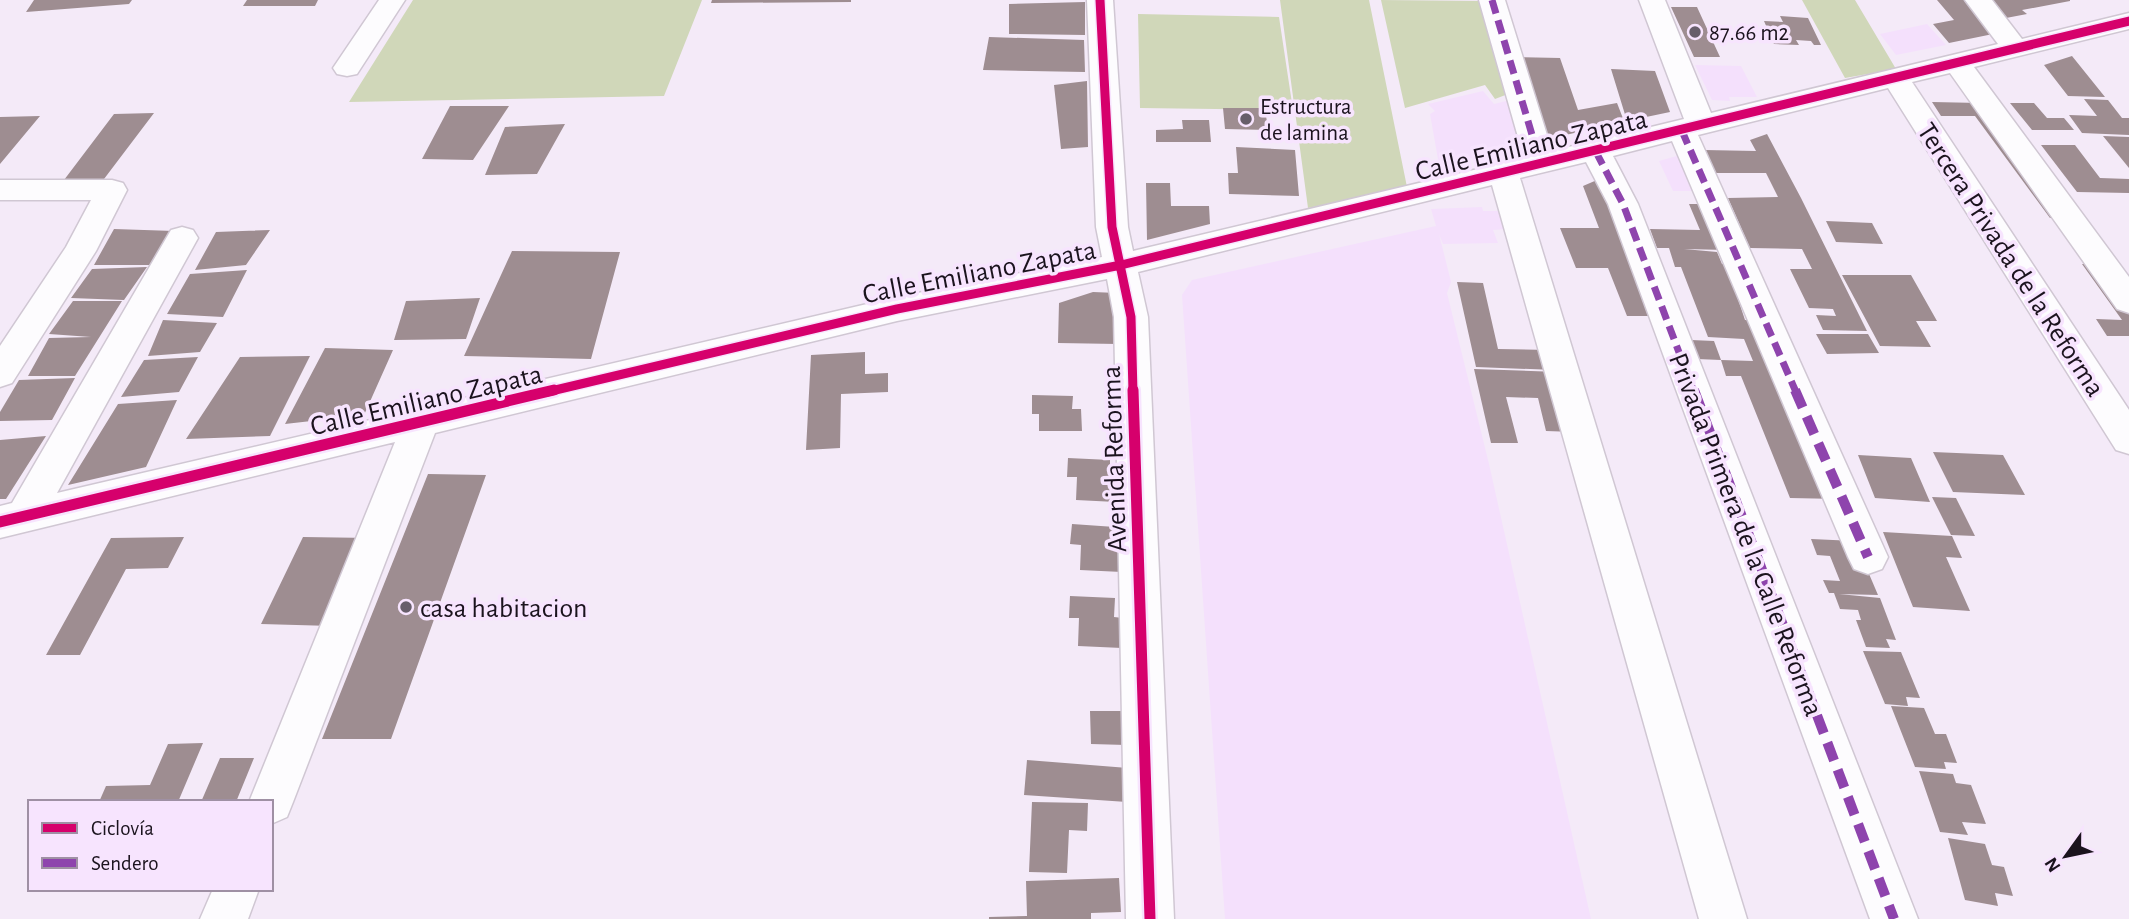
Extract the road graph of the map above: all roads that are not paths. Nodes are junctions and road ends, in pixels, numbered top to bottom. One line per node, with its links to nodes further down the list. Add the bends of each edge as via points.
1 (392, 0): 9 (street)
2 (1100, 0): 17 (street, Avenida Reforma, via 1112,227)
3 (1492, 0): 13 (street)
4 (1652, 0): 11 (street)
5 (1978, 0): 7 (street)
6 (2129, 21): 7 (street, Calle Emiliano Zapata)
7 (2016, 49): 8 (street, Calle Emiliano Zapata)
8 (1957, 63): 10 (street, Calle Emiliano Zapata); 18 (street)
9 (347, 68)
10 (1895, 78): 11 (street, Calle Emiliano Zapata); 21 (street, Tercera Privada de la Reforma)
11 (1692, 129): 12 (street, Calle Emiliano Zapata); 23 (street)
12 (1596, 152): 13 (street, Calle Emiliano Zapata); 29 (street, Privada Primera de la Calle Reforma, via 1623,204)
13 (1541, 165): 14 (street, Calle Emiliano Zapata)
14 (1504, 174): 17 (street, Calle Emiliano Zapata); 28 (street)
15 (0, 190): 19 (street, via 111,190 80,251)
16 (182, 238): 22 (street)
17 (1121, 265): 20 (street, Calle Emiliano Zapata, via 897,309); 27 (street, Avenida Reforma, via 1131,317)
18 (2129, 301)
19 (0, 374)
20 (420, 424): 22 (street, Calle Emiliano Zapata); 24 (street)
21 (2129, 440)
22 (12, 519)
23 (1868, 557)
24 (272, 800)
25 (235, 891): 26 (street)
26 (224, 919)
27 (1150, 919)
28 (1723, 919)
29 (1894, 919)

